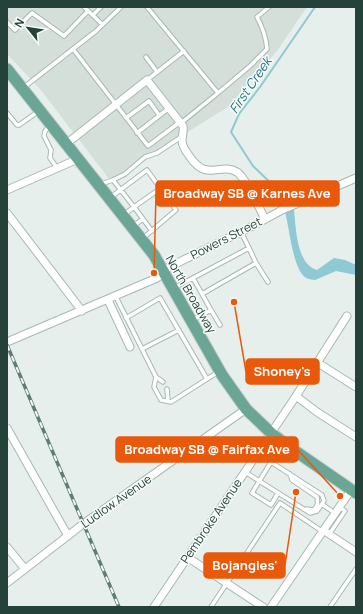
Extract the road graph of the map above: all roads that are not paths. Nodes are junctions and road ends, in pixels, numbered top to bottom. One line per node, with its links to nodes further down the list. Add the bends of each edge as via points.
1 (84, 7): 6 (lane)
2 (101, 7): 7 (lane)
3 (121, 7): 9 (lane)
4 (147, 7): 11 (lane)
5 (269, 7): 17 (lane, via 257,17 266,37 267,49)
6 (88, 11): 7 (lane); 8 (lane, via 64,36 32,12 15,30)
7 (93, 15): 9 (lane)
8 (7, 22)
9 (102, 24): 10 (lane)
10 (73, 49): 16 (lane); 18 (lane)
11 (184, 51): 14 (lane); 17 (lane)
12 (146, 58): 14 (lane)
13 (7, 69): 16 (main road, North Broadway)
14 (157, 72): 15 (lane)
15 (147, 80): 18 (street); 19 (street)
16 (23, 89): 20 (main road, North Broadway)
17 (218, 92): 24 (lane)
18 (115, 105): 23 (lane); 28 (street)
19 (169, 108): 22 (lane); 24 (street)
20 (40, 110): 21 (lane, via 20,125 17,125); 25 (main road, North Broadway)
21 (7, 113)
22 (160, 115): 23 (lane, via 149,101); 26 (lane)
23 (126, 118): 26 (lane)
24 (180, 123): 26 (lane, via 148,146); 27 (street, via 184,131)
25 (51, 125): 28 (main road, North Broadway); 30 (lane, via 43,133 51,150 50,158)
26 (137, 132)
27 (183, 136): 32 (lane, via 157,153 145,157 125,174); 42 (street, via 187,153 196,165 205,170 236,172 243,178)
28 (66, 144): 29 (main road, North Broadway)
29 (78, 159): 30 (street); 33 (main road, North Broadway)
30 (57, 168): 35 (street)
31 (356, 178): 42 (street, Powers Street)
32 (113, 180): 33 (lane); 36 (lane)
33 (98, 185): 37 (main road, North Broadway)
34 (161, 188): 36 (lane, via 147,170); 38 (lane); 44 (lane, via 176,210)
35 (7, 190)
36 (120, 190): 37 (lane); 38 (lane)
37 (109, 198): 40 (main road, North Broadway)
38 (134, 207): 40 (lane); 41 (lane)
39 (7, 213): 57 (street)
40 (123, 216): 43 (main road, North Broadway)
41 (143, 219): 43 (lane); 44 (lane)
42 (265, 219): 45 (street, Powers Street)
43 (132, 227): 46 (main road, North Broadway)
44 (152, 231): 46 (lane)
45 (241, 232): 47 (lane); 49 (street, Powers Street)
46 (142, 240): 49 (main road, North Broadway)
47 (249, 248): 48 (lane); 50 (lane)
48 (256, 263): 51 (lane); 53 (lane)
49 (164, 272): 52 (main road, North Broadway); 54 (street, Powers Street, via 157,278)
50 (193, 278): 52 (lane); 53 (lane)
51 (268, 282)
52 (173, 289): 60 (main road, North Broadway)
53 (202, 294): 56 (lane)
54 (116, 297): 55 (street, Powers Street); 59 (lane)
55 (108, 300): 57 (street, Powers Street); 64 (street)
56 (211, 310): 60 (lane); 61 (lane)
57 (82, 312): 63 (street, Powers Street)
58 (347, 316): 66 (street, Pembroke Avenue)
59 (126, 318): 62 (lane, via 160,298); 65 (lane)
60 (192, 321): 67 (main road, North Broadway)
61 (220, 325)
62 (179, 330): 65 (lane); 69 (lane)
63 (7, 342)
64 (130, 347)
65 (142, 350): 68 (lane)
66 (318, 362): 71 (street); 73 (street, Pembroke Avenue)
67 (220, 371): 69 (lane); 75 (main road, North Broadway)
68 (156, 377): 70 (lane); 74 (lane, via 154,387 161,400)
69 (207, 379): 74 (lane, via 172,402)
70 (163, 382)
71 (356, 387)
72 (167, 389): 74 (lane)
73 (296, 396): 77 (street, Pembroke Avenue); 78 (street)
74 (168, 401)
75 (246, 409): 77 (main road, North Broadway); 89 (street, Ludlow Avenue)
76 (7, 428): 89 (street)
77 (271, 432): 79 (street, Pembroke Avenue); 82 (main road, North Broadway)
78 (356, 437)
79 (244, 471): 81 (lane); 92 (street, Pembroke Avenue)
80 (290, 474): 81 (lane, via 272,462); 84 (lane, via 292,480 314,494 318,503 316,508 309,510 288,496); 85 (lane, via 322,495)
81 (259, 481): 83 (lane); 83 (lane, via 252,493 270,505)
82 (353, 491): 86 (street)
83 (278, 493): 84 (lane)
84 (283, 496): 85 (lane, via 310,513 318,511)
85 (323, 505): 87 (lane)
86 (339, 507): 87 (street); 88 (lane, via 345,511)
87 (335, 513): 88 (street)
88 (326, 531): 91 (lane); 91 (lane); 96 (lane, via 280,503); 100 (street)
89 (68, 536): 93 (street, Ludlow Avenue)
90 (7, 547): 93 (street)
91 (356, 552)
92 (187, 557): 96 (street); 97 (street, Pembroke Avenue)
93 (25, 569): 95 (street, Ludlow Avenue)
94 (356, 569): 101 (lane)
95 (7, 583)
96 (227, 583): 98 (lane); 99 (street)
97 (154, 607)
98 (211, 607)
99 (263, 607)
100 (272, 607)
101 (330, 607)

